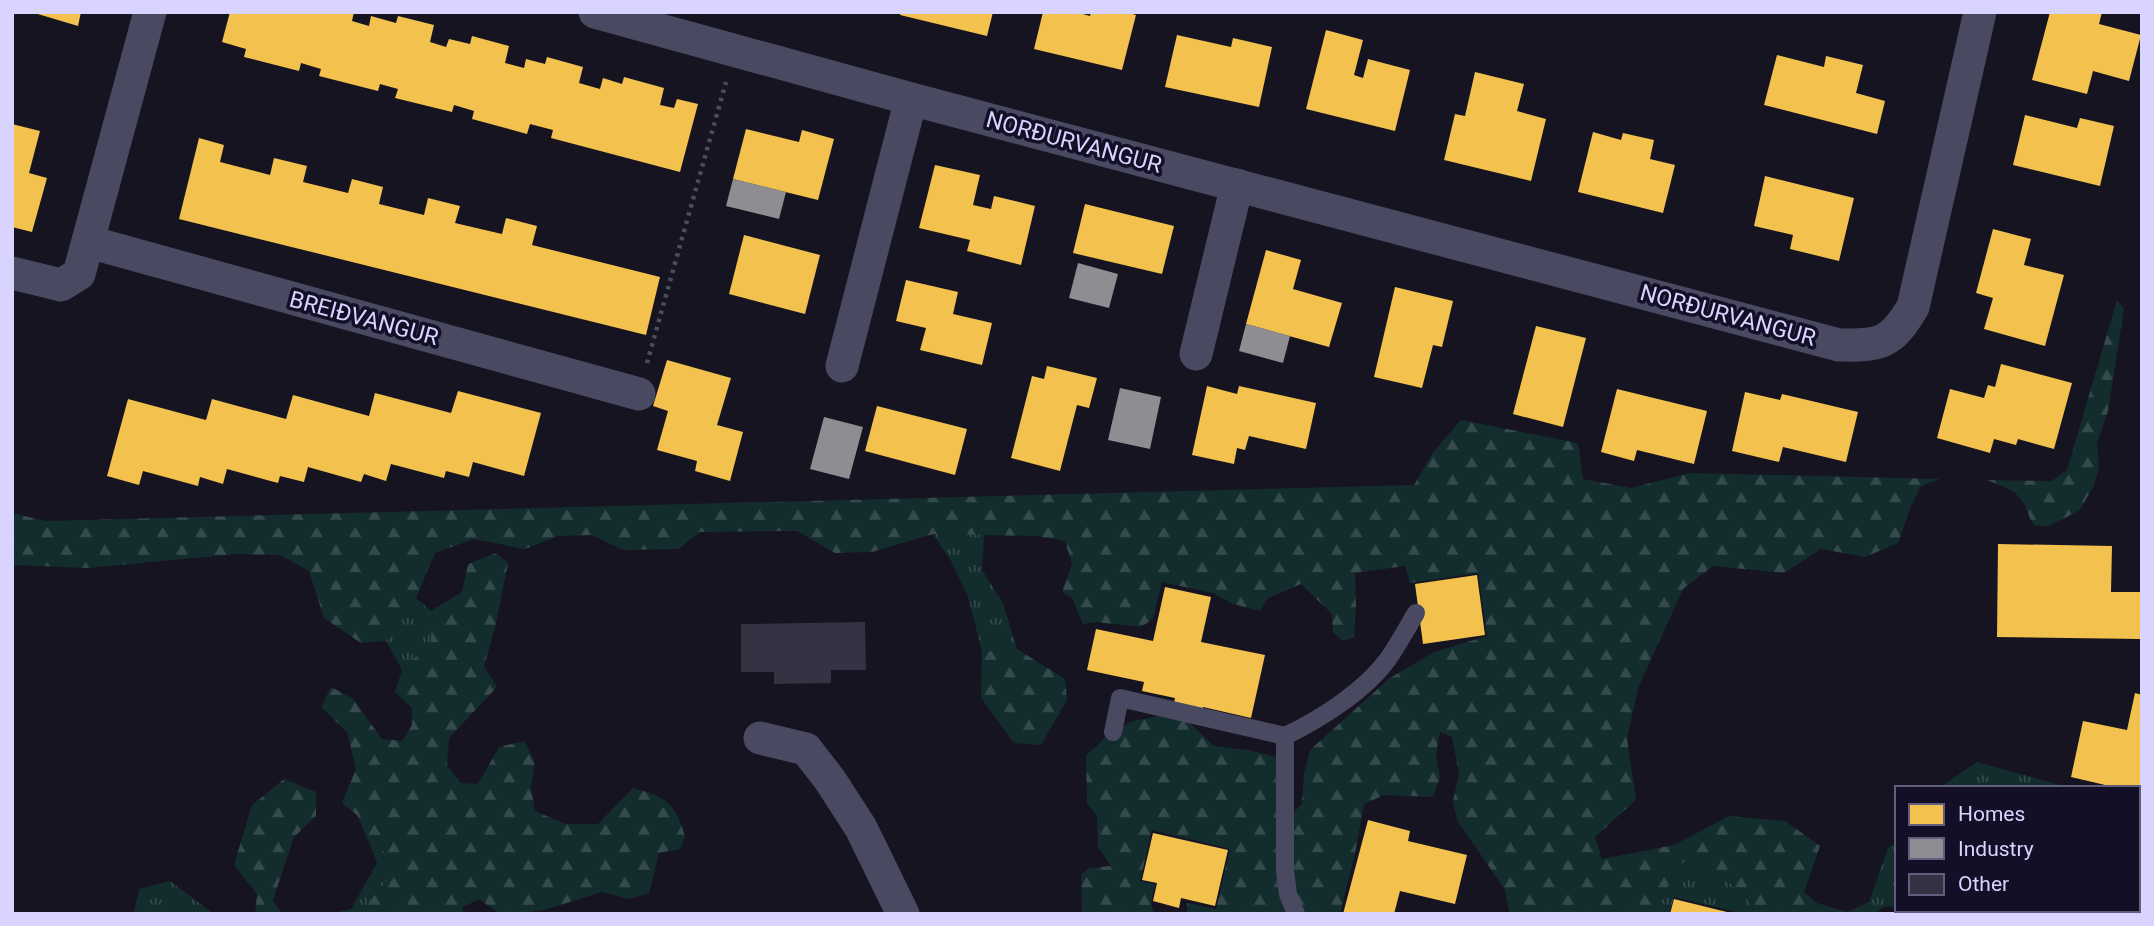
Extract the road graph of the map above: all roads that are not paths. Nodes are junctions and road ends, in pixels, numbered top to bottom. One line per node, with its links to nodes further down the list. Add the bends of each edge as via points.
1 (150, 12): 6 (street)
2 (596, 12): 4 (street, NORÐURVANGUR)
3 (1980, 12): 5 (street, NORÐURVANGUR, via 1913,307 1899,330 1872,346 1839,345)
4 (911, 99): 5 (street, NORÐURVANGUR); 9 (street)
5 (1237, 184): 8 (street)
6 (89, 242): 7 (street, via 79,274 61,285); 10 (street, BREIÐVANGUR)
7 (12, 273)
8 (1196, 354)
9 (842, 366)
10 (639, 394)
11 (1416, 613): 13 (lane, via 1368,681 1309,725)
12 (1113, 732): 13 (lane, via 1120,698)
13 (1285, 736): 16 (lane, via 1285,872)
14 (760, 738): 15 (street, via 806,750 861,828)
15 (903, 914)
16 (1296, 914)

